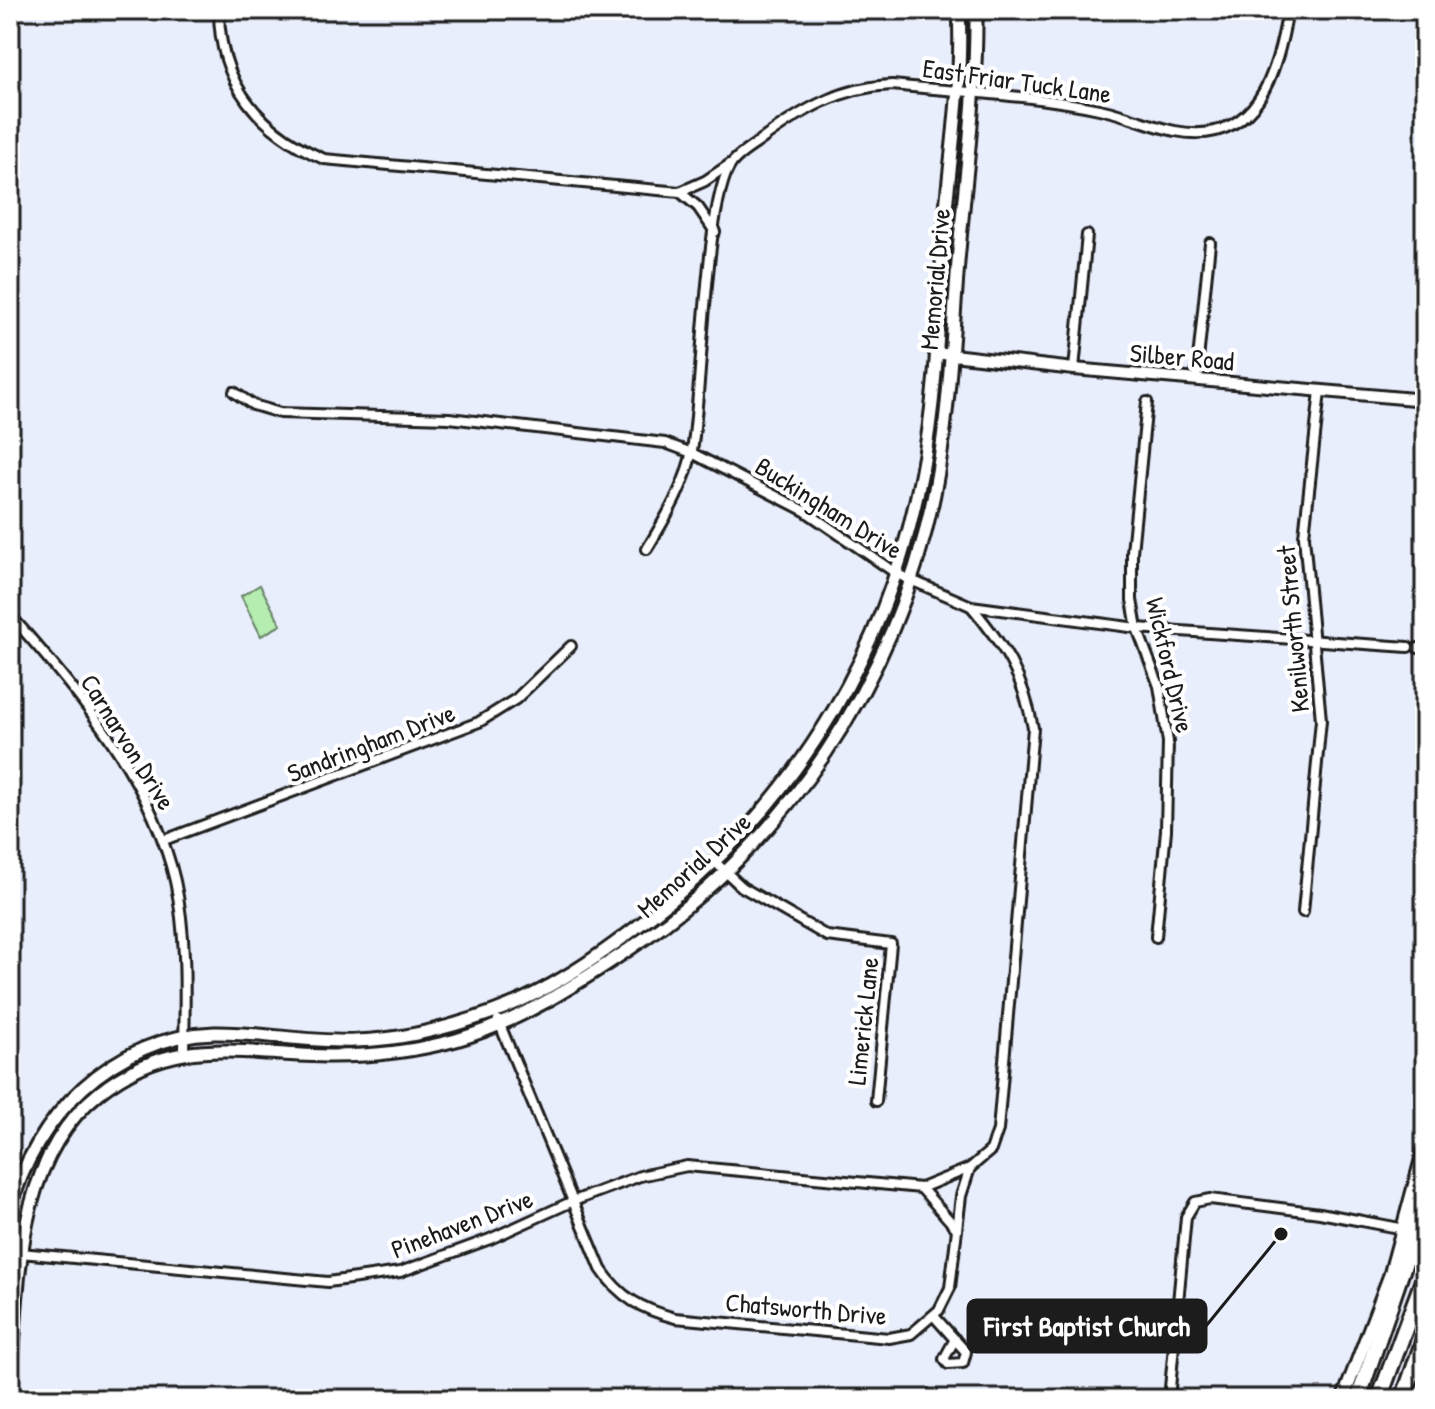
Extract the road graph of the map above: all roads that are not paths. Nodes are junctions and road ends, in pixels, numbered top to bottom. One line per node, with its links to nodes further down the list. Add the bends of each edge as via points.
1 (219, 10): 8 (street, via 226,57 247,104 275,134 324,159)
2 (959, 10): 5 (main road, Memorial Drive)
3 (976, 10): 6 (main road, Memorial Drive)
4 (1288, 10): 6 (street, East Friar Tuck Lane, via 1268,87 1239,119 1220,128 1185,133 1100,109)
5 (956, 92): 6 (street, East Friar Tuck Lane); 7 (street, East Friar Tuck Lane, via 869,86 828,98); 9 (main road, Memorial Drive)
6 (972, 93): 10 (main road, Memorial Drive)
7 (731, 163): 8 (street, East Friar Tuck Lane); 11 (street)
8 (680, 192): 11 (street)
9 (947, 194): 10 (main road); 14 (main road, Memorial Drive)
10 (963, 196): 15 (main road, Memorial Drive)
11 (715, 232): 22 (street)
12 (1087, 235): 16 (street)
13 (1210, 243): 17 (street)
14 (935, 353): 15 (street, Silber Road); 24 (main road, Memorial Drive, via 922,472)
15 (951, 354): 16 (street, Silber Road); 25 (main road, Memorial Drive, via 934,492)
16 (1074, 369): 17 (street, Silber Road)
17 (1196, 379): 18 (street, Silber Road)
18 (1320, 391): 20 (street, Silber Road); 29 (street, Kenilworth Street, via 1304,536)
19 (234, 392): 22 (street, Buckingham Drive, via 280,413 522,424 665,443)
20 (1425, 400)
21 (1147, 402): 28 (street, Wickford Drive, via 1132,552)
22 (692, 453): 23 (street, via 675,501); 24 (street, Buckingham Drive, via 805,511)
23 (647, 549)
24 (897, 574): 25 (street, Buckingham Drive); 32 (main road, Memorial Drive, via 860,666)
25 (911, 581): 26 (street, Buckingham Drive); 33 (main road, Memorial Drive, via 875,669)
26 (971, 606): 28 (street, Buckingham Drive); 47 (street, via 1003,645 1026,689 1033,728 998,1130 991,1150)
27 (10, 615): 34 (street, Carnarvon Drive, via 61,671 102,728)
28 (1137, 628): 29 (street, Buckingham Drive); 38 (street, Wickford Drive, via 1159,686 1168,742)
29 (1312, 640): 31 (street, Buckingham Drive); 37 (street, Kenilworth Street, via 1321,720)
30 (571, 646): 34 (street, Sandringham Drive, via 516,699 479,722)
31 (1408, 647)
32 (822, 733): 33 (main road); 35 (main road, Memorial Drive, via 757,819)
33 (835, 741): 36 (main road, Memorial Drive, via 789,803)
34 (164, 840): 41 (street, Carnarvon Drive, via 176,883)
35 (715, 862): 36 (street); 39 (main road, Memorial Drive, via 631,932)
36 (726, 872): 40 (main road, Memorial Drive, via 660,928 585,978); 45 (street, Limerick Lane, via 742,887 827,936 891,944)
37 (1303, 912)
38 (1156, 937)
39 (496, 1012): 40 (street, Chatsworth Drive); 42 (main road, Memorial Drive)
40 (499, 1025): 44 (main road, Memorial Drive, via 453,1041); 50 (street, Chatsworth Drive)
41 (184, 1036): 42 (main road, Memorial Drive); 43 (street, Carnarvon Drive); 51 (main road, Memorial Drive, via 144,1047 110,1067 63,1108 32,1150)
42 (380, 1039): 44 (main road)
43 (184, 1051): 44 (main road, Memorial Drive); 54 (main road, Memorial Drive, via 129,1073 100,1092 66,1128 34,1192)
44 (381, 1054)
45 (876, 1101)
46 (1425, 1146): 53 (main road)
47 (970, 1168): 49 (street, Pinehaven Drive); 52 (street)
48 (1425, 1183): 62 (highway, via 1408,1253)
49 (921, 1188): 50 (street, Pinehaven Drive, via 687,1166 640,1176); 52 (street)
50 (571, 1202): 54 (street, Pinehaven Drive, via 400,1272 328,1282); 56 (street, Chatsworth Drive, via 613,1287 646,1310 675,1318 889,1338 911,1334)
51 (10, 1211)
52 (958, 1229): 56 (street, via 950,1288)
53 (1404, 1229): 60 (street, via 1274,1207 1195,1202 1186,1217); 61 (main road)
54 (16, 1252): 59 (main road, Memorial Drive)
55 (1425, 1275): 63 (highway)
56 (934, 1316): 58 (street)
57 (1425, 1337): 64 (highway)
58 (955, 1339)
59 (10, 1391)
60 (1169, 1399)
61 (1343, 1399)
62 (1358, 1399)
63 (1379, 1399)
64 (1403, 1399)

